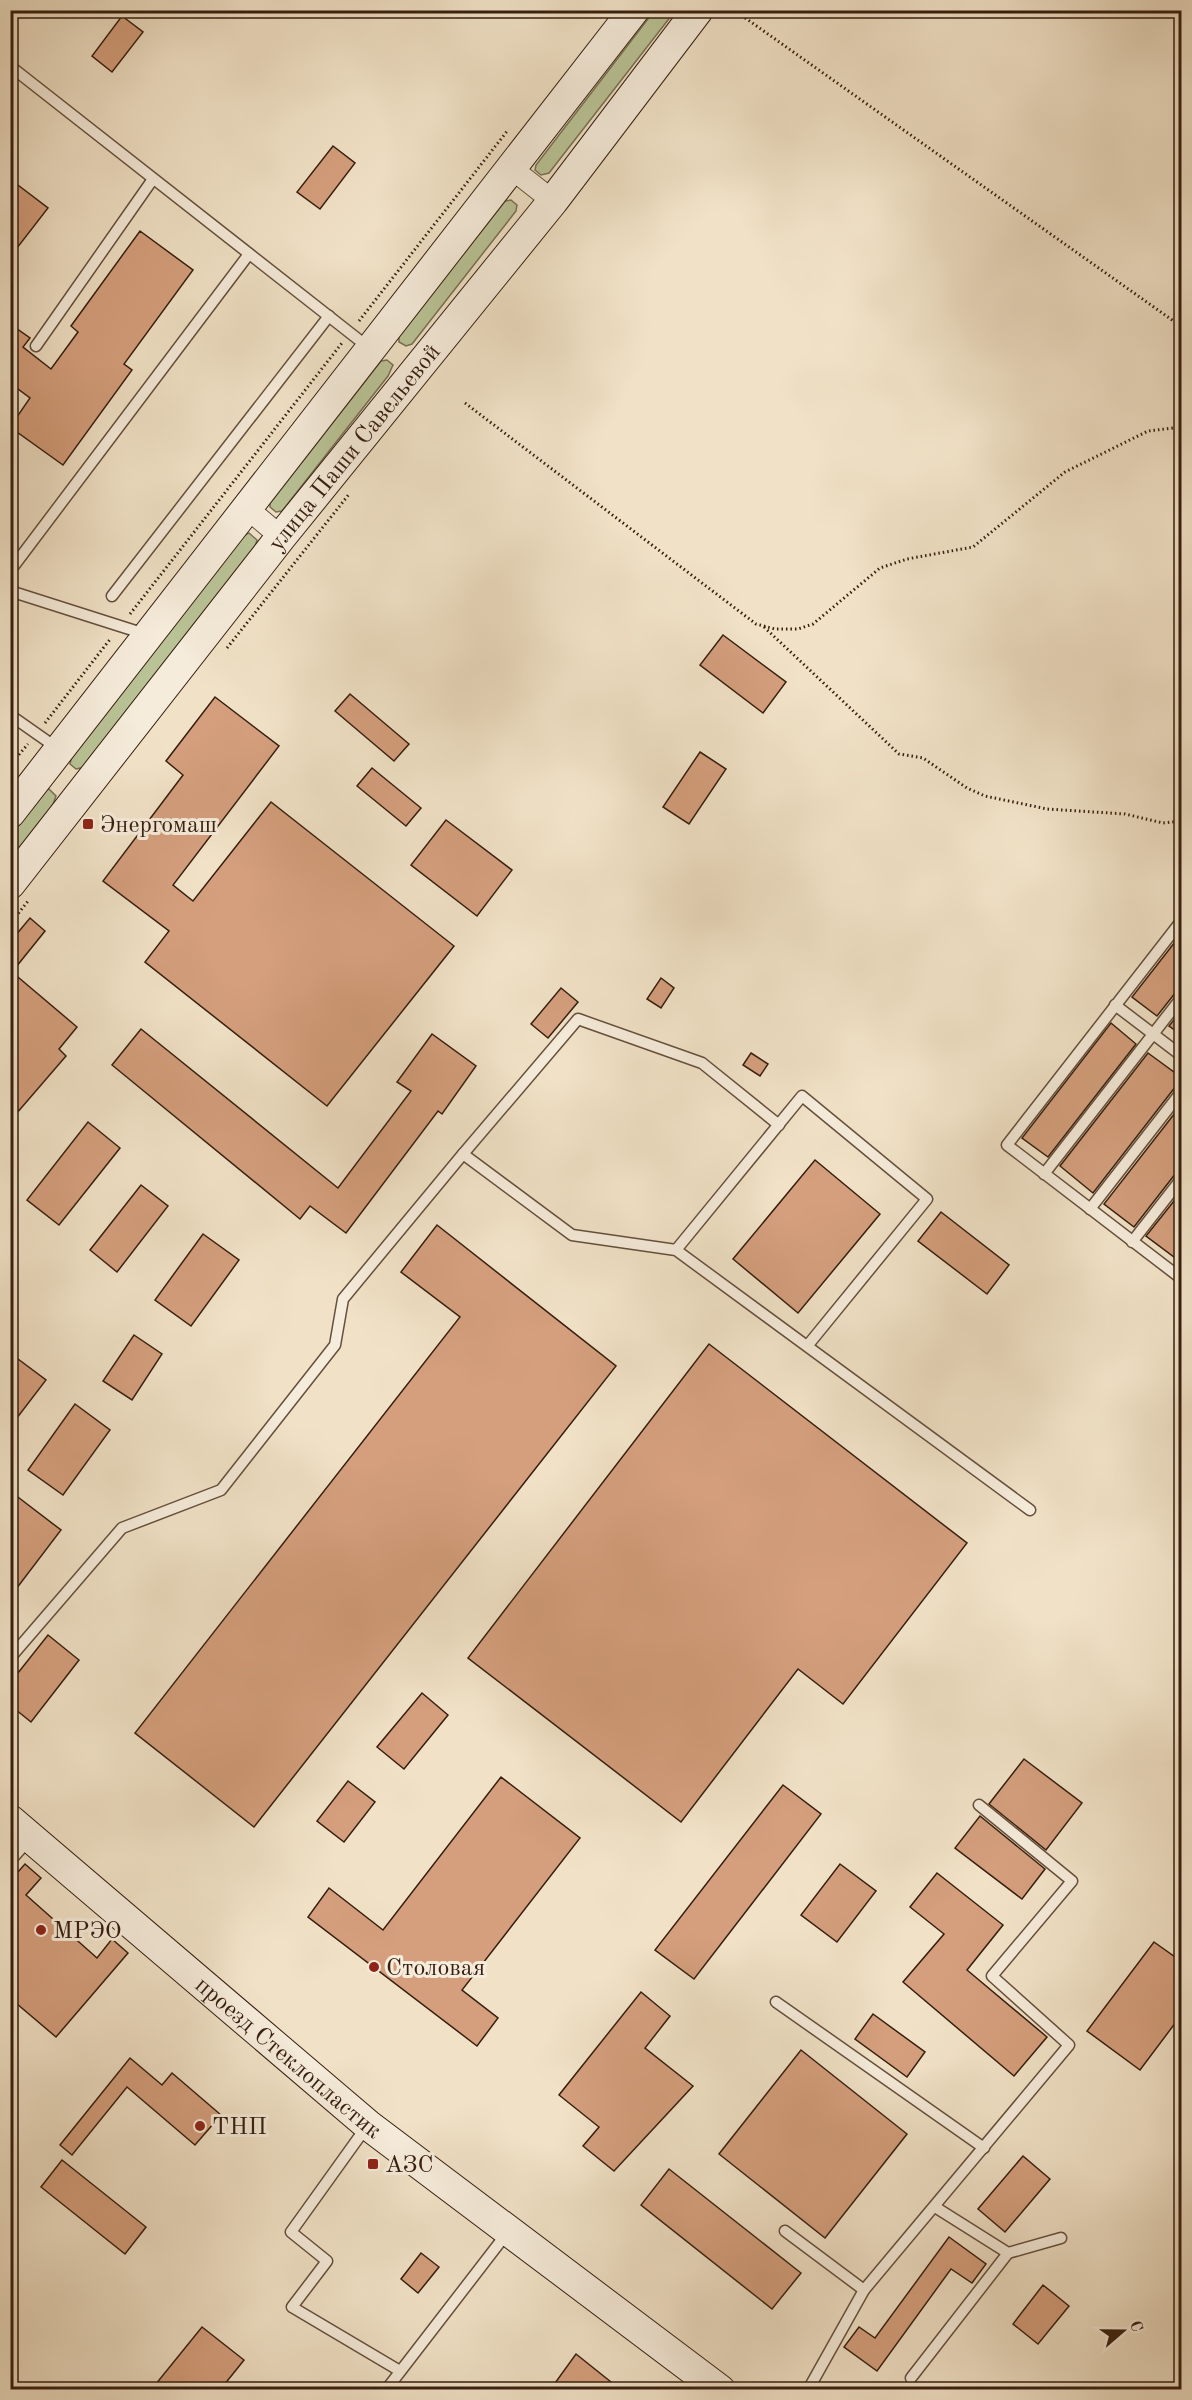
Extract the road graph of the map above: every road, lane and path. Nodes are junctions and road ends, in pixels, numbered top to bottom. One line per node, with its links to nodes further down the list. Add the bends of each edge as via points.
1 (634, 10): 6 (street, улица Паши Савельевой)
2 (699, 10): 8 (street, улица Паши Савельевой)
3 (734, 10): 11 (path)
4 (10, 66): 7 (lane)
5 (511, 126): 12 (path)
6 (512, 168): 8 (street); 12 (street, улица Паши Савельевой)
7 (153, 178): 9 (lane); 13 (lane)
8 (553, 201): 17 (street, улица Паши Савельевой)
9 (249, 254): 10 (lane); 18 (lane)
10 (329, 316): 12 (lane); 20 (lane)
11 (1182, 327)
12 (361, 341): 16 (street, улица Паши Савельевой); 21 (path)
13 (36, 346)
14 (465, 403): 22 (path)
15 (1182, 427): 22 (path, via 1148,431 1065,472 973,547 880,568 813,624 798,630)
16 (247, 508): 17 (street); 23 (street, улица Паши Савельевой)
17 (281, 537): 29 (street, улица Паши Савельевой)
18 (10, 571)
19 (10, 591): 21 (lane)
20 (112, 596)
21 (120, 626): 23 (lane); 25 (path)
22 (762, 626): 28 (path, via 900,754 923,758 967,788 985,796 1047,809 1125,814 1163,823)
23 (148, 635): 25 (street, улица Паши Савельевой)
24 (10, 715): 25 (lane)
25 (48, 742): 26 (path); 27 (street, улица Паши Савельевой)
26 (10, 765)
27 (10, 813)
28 (1182, 820)
29 (10, 884)
30 (1182, 920): 32 (lane)
31 (1182, 997): 33 (lane)
32 (1115, 1005): 33 (lane); 38 (lane, via 1007,1145)
33 (1153, 1034): 34 (lane); 38 (lane)
34 (1182, 1056)
35 (1182, 1091): 40 (lane)
36 (779, 1125): 37 (lane, via 702,1063 578,1019); 42 (lane); 44 (lane, via 802,1096 927,1200)
37 (463, 1154): 42 (lane, via 572,1235); 46 (lane, via 343,1299 335,1345 221,1490 122,1528)
38 (1044, 1174): 40 (lane)
39 (1182, 1178): 41 (lane)
40 (1090, 1209): 41 (lane)
41 (1132, 1242): 43 (lane)
42 (676, 1250): 44 (lane)
43 (1180, 1274)
44 (808, 1345): 45 (lane)
45 (1030, 1510)
46 (10, 1658)
47 (979, 1805): 52 (lane, via 1072,1881 992,1976 1069,2045)
48 (21, 1828): 49 (lane); 51 (street, проезд Стеклопластик)
49 (10, 1862)
50 (776, 2002): 52 (lane)
51 (368, 2125): 54 (street, проезд Стеклопластик); 59 (lane, via 291,2232 327,2261 292,2307)
52 (984, 2148): 53 (lane)
53 (935, 2207): 57 (lane); 58 (lane)
54 (509, 2230): 59 (lane); 62 (street, проезд Стеклопластик)
55 (785, 2231): 58 (lane)
56 (1061, 2238): 57 (lane)
57 (1008, 2253): 60 (lane)
58 (864, 2290): 63 (lane)
59 (400, 2370): 61 (lane)
60 (911, 2378)
61 (386, 2390)
62 (720, 2390)
63 (808, 2390)

